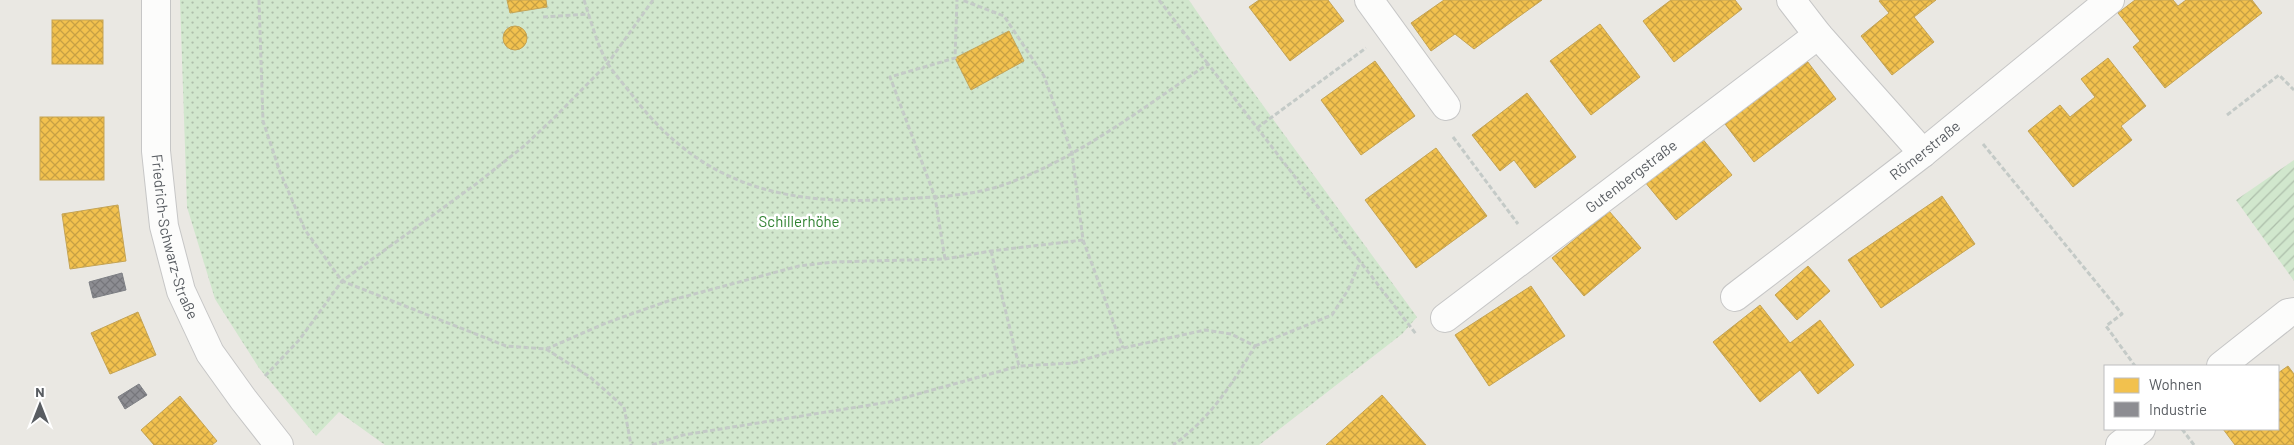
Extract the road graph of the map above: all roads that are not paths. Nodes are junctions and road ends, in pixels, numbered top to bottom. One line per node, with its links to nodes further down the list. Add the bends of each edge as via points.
1 (156, 0): 13 (street, Friedrich-Schwarz-Straße, via 156,151 164,226 181,291 210,353)
2 (1369, 0): 6 (street)
3 (1792, 0): 5 (street)
4 (2110, 0): 7 (street, Römerstraße)
5 (1818, 35): 7 (street); 10 (street, Gutenbergstraße)
6 (1446, 106)
7 (1923, 153): 8 (street, Römerstraße)
8 (1735, 296)
9 (2294, 312): 11 (street, via 2288,313)
10 (1445, 318)
11 (2222, 365)
12 (2141, 430): 14 (street)
13 (279, 445)
14 (2120, 445)

